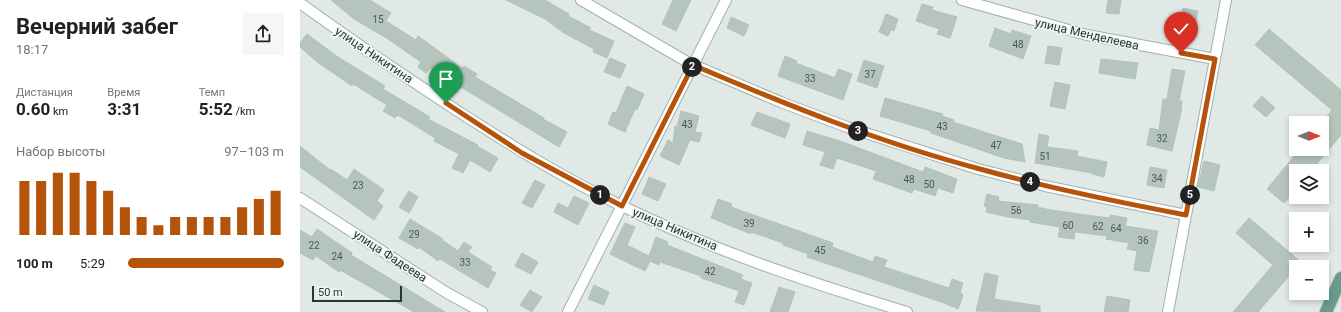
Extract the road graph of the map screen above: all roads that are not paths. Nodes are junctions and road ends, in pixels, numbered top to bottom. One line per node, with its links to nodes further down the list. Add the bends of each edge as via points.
1 (581, 0): 7 (street)
2 (726, 0): 7 (street)
3 (962, 0): 6 (street, улица Менделеева, via 1087,34)
4 (1226, 0): 6 (street)
5 (300, 3): 9 (street, улица Никитина, via 369,53 522,153)
6 (1215, 59): 10 (street)
7 (693, 65): 9 (street); 10 (street, via 783,103 912,149 1045,186)
8 (300, 198): 12 (street, улица Фадеева, via 447,293)
9 (622, 206): 13 (street); 14 (street, улица Никитина, via 788,274)
10 (1186, 215): 15 (street)
11 (1341, 278): 16 (main road)
12 (482, 312)
13 (568, 312)
14 (907, 312)
15 (1168, 312)
16 (1326, 312)

